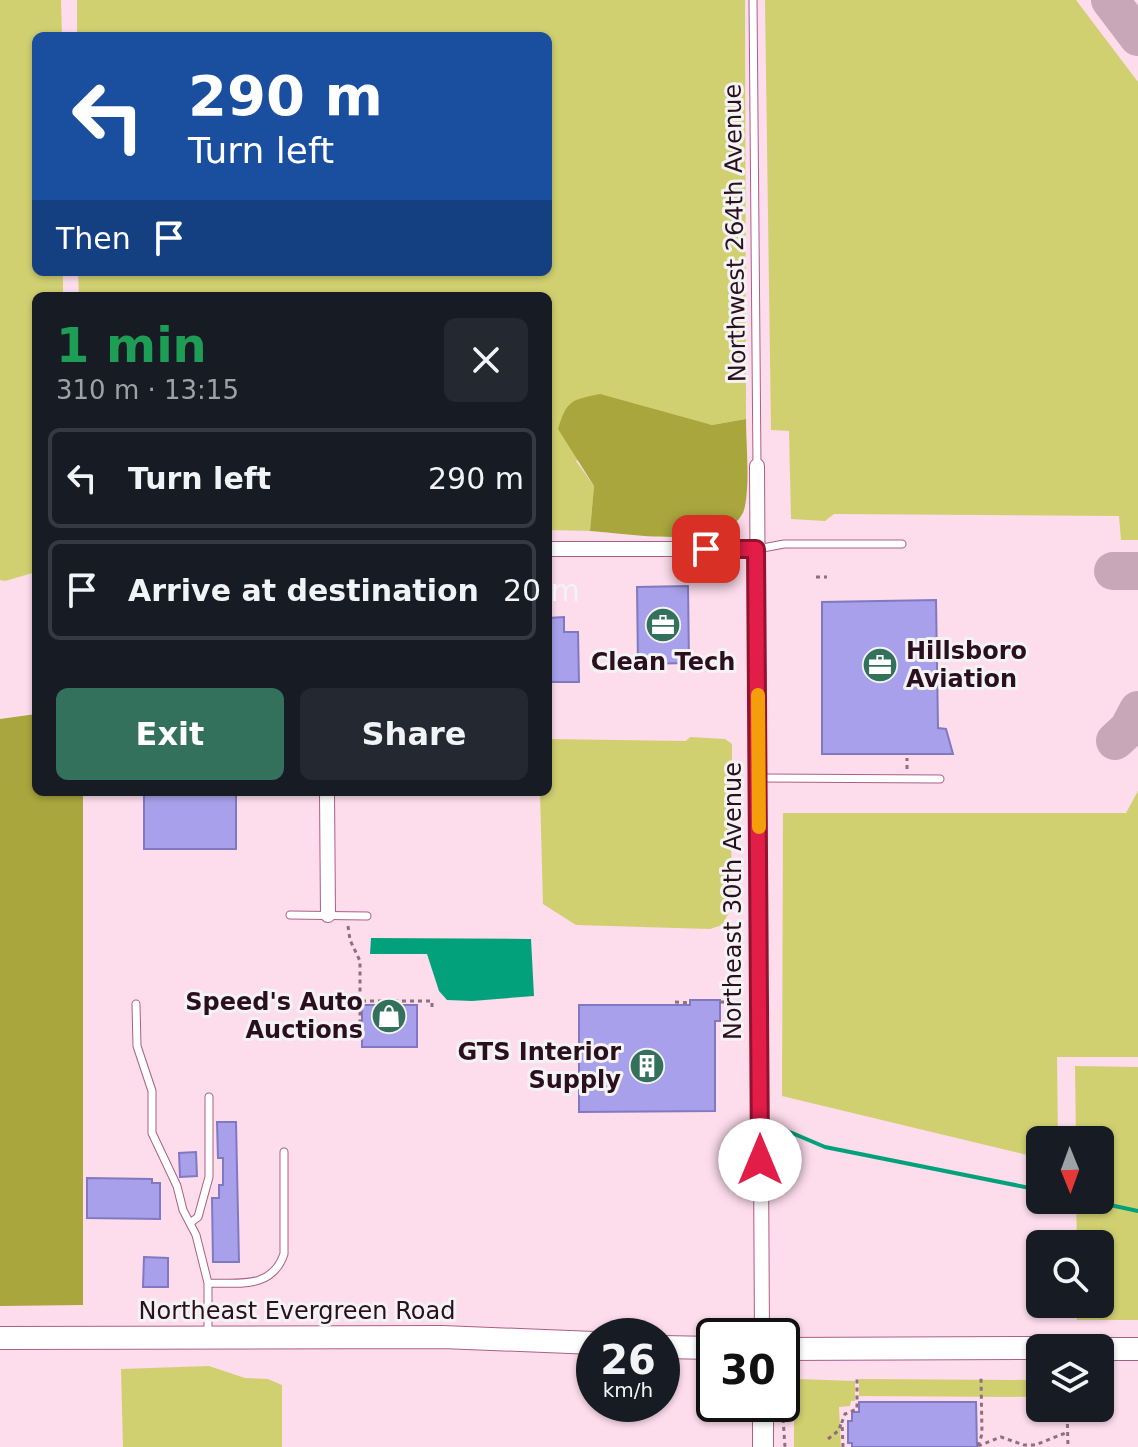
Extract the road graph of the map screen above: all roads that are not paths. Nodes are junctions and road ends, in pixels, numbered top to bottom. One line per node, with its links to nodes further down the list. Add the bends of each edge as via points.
1 (753, 0): 2 (lane, Northwest 264th Avenue)
2 (757, 466): 5 (street, Northeast 30th Avenue)
3 (902, 544): 5 (lane, via 784,544)
4 (552, 549): 5 (street)
5 (756, 549): 6 (street, Northeast 30th Avenue)
6 (758, 778): 7 (lane); 17 (street, Northeast 30th Avenue)
7 (940, 779)
8 (327, 796): 10 (street)
9 (290, 915): 10 (lane)
10 (328, 915): 11 (lane)
11 (367, 916)
12 (136, 1004): 15 (lane, via 137,1046 152,1091 152,1133)
13 (209, 1097): 15 (lane, via 209,1177 198,1217)
14 (284, 1152): 16 (lane, via 284,1254 279,1268 258,1282)
15 (190, 1223): 16 (lane)
16 (208, 1283): 18 (lane)
17 (762, 1318)
18 (208, 1337): 19 (main road, Northeast Evergreen Road); 20 (main road, Northeast Evergreen Road)
19 (0, 1338)
20 (576, 1342)
21 (1026, 1348): 22 (main road)
22 (800, 1349)
23 (1114, 1349): 24 (main road)
24 (1138, 1349)
25 (763, 1422): 26 (street)
26 (763, 1447)

